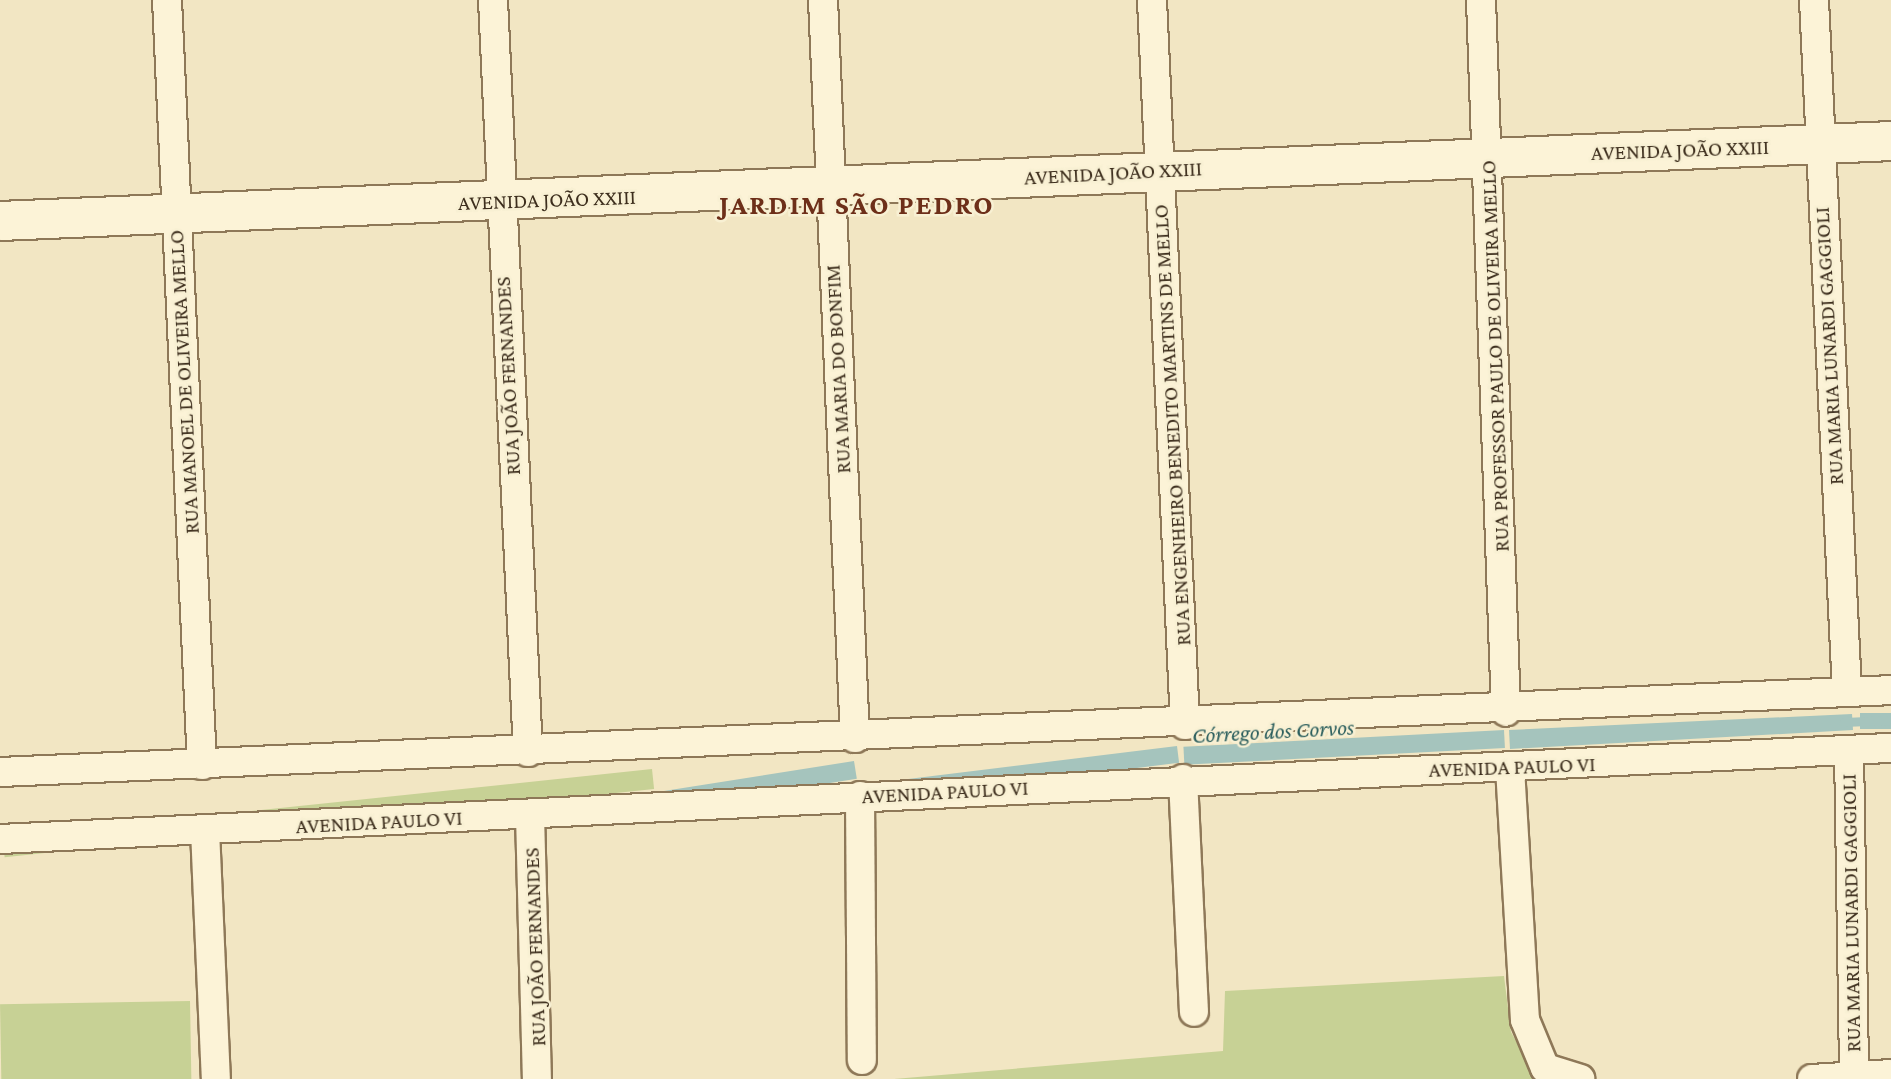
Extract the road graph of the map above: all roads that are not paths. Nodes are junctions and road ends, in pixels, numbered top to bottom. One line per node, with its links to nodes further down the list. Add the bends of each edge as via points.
1 (167, 0): 13 (street, RUA MANOEL DE OLIVEIRA MELLO)
2 (493, 0): 12 (street, RUA JOÃO FERNANDES)
3 (823, 0): 11 (street, RUA MARIA DO BONFIM)
4 (1152, 0): 10 (street, RUA ENGENHEIRO BENEDITO MARTINS DE MELLO)
5 (1481, 0): 9 (street, RUA PROFESSOR PAULO DE OLIVEIRA MELLO)
6 (1814, 0): 8 (street, RUA MARIA LUNARDI GAGGIOLI)
7 (1891, 141): 8 (street, AVENIDA JOÃO XXIII)
8 (1818, 145): 9 (street, AVENIDA JOÃO XXIII); 16 (street, RUA MARIA LUNARDI GAGGIOLI)
9 (1489, 158): 10 (street, AVENIDA JOÃO XXIII); 17 (street, RUA PROFESSOR PAULO DE OLIVEIRA MELLO)
10 (1161, 170): 11 (street, AVENIDA JOÃO XXIII); 18 (street, RUA ENGENHEIRO BENEDITO MARTINS DE MELLO)
11 (829, 188): 12 (street, AVENIDA JOÃO XXIII); 19 (street, RUA MARIA DO BONFIM)
12 (499, 202): 13 (street, AVENIDA JOÃO XXIII); 22 (street, RUA JOÃO FERNANDES)
13 (175, 213): 14 (street, AVENIDA JOÃO XXIII); 23 (street, RUA MANOEL DE OLIVEIRA MELLO)
14 (0, 220)
15 (1891, 690): 16 (street)
16 (1847, 692): 17 (street)
17 (1506, 712): 18 (street)
18 (1185, 725): 19 (street)
19 (855, 738): 22 (street)
20 (1891, 748): 21 (street, AVENIDA PAULO VI)
21 (1849, 750): 24 (street, AVENIDA PAULO VI); 34 (street, RUA MARIA LUNARDI GAGGIOLI)
22 (528, 752): 23 (street)
23 (202, 765): 25 (street)
24 (1510, 768): 26 (street, AVENIDA PAULO VI); 37 (street, via 1525,1020 1545,1068)
25 (0, 772)
26 (1183, 779): 27 (street, AVENIDA PAULO VI); 31 (street)
27 (860, 796): 28 (street, AVENIDA PAULO VI); 32 (street)
28 (530, 815): 29 (street, AVENIDA PAULO VI); 36 (street, RUA JOÃO FERNANDES)
29 (205, 830): 30 (street, AVENIDA PAULO VI); 35 (street)
30 (0, 839)
31 (1194, 1012)
32 (862, 1060)
33 (1891, 1074): 34 (street)
34 (1854, 1076): 38 (street)
35 (216, 1079)
36 (537, 1079)
37 (1580, 1079)
38 (1812, 1079)

